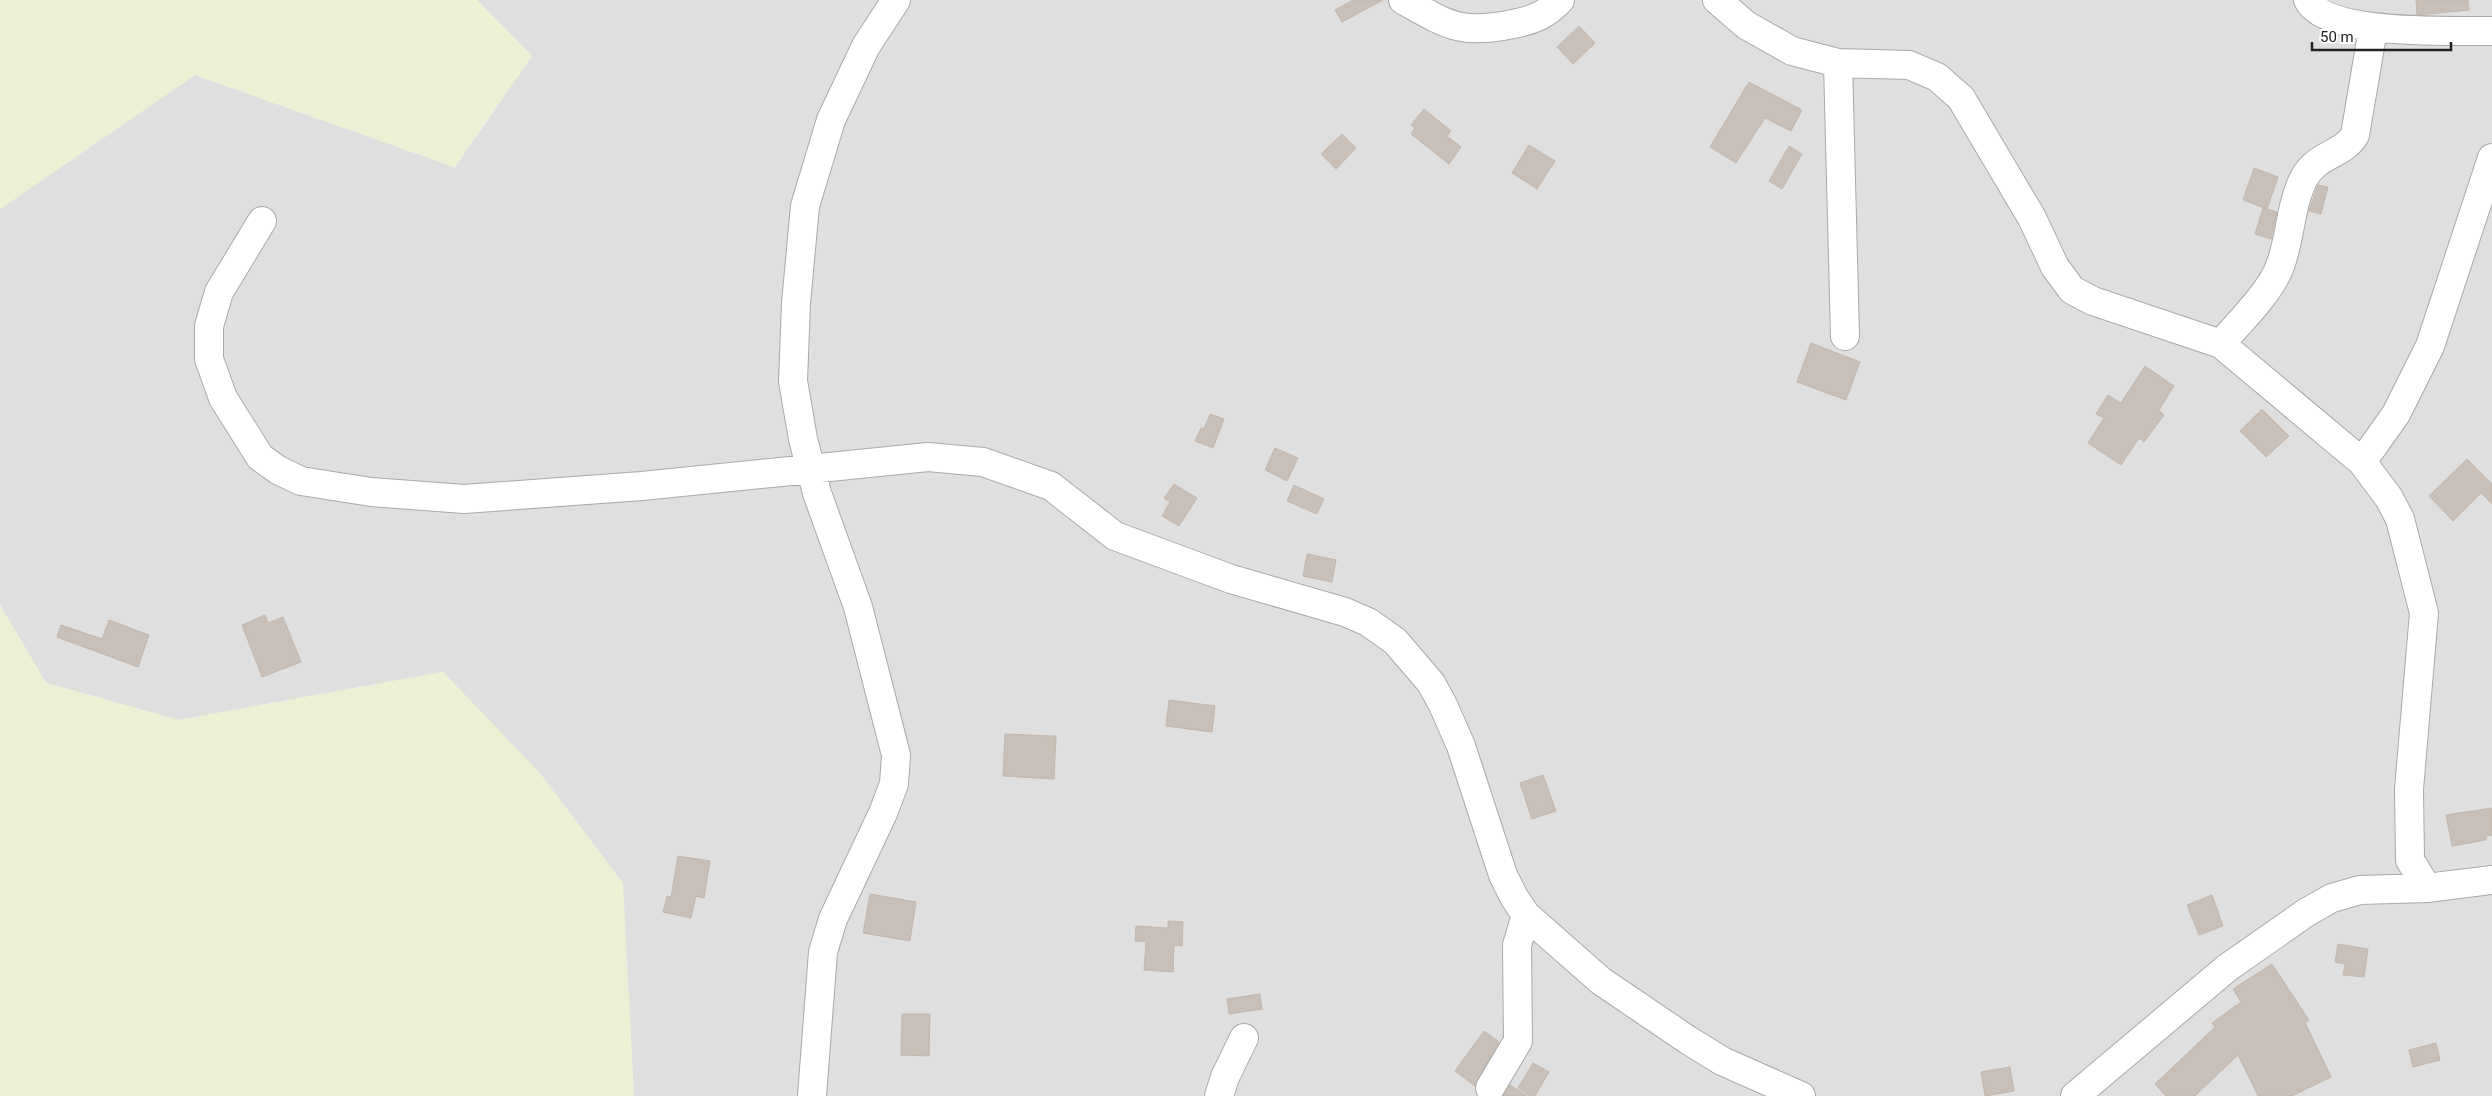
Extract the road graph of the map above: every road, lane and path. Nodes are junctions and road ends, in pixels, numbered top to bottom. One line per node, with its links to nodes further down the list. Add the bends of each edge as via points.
1 (896, 0): 14 (street, via 866,46 831,120 805,206 793,381)
2 (1403, 0): 3 (street, via 1443,22 1484,30 1536,19)
3 (1560, 0)
4 (1717, 0): 8 (street, via 1746,25 1792,51)
5 (2308, 0): 6 (street, via 2325,16)
6 (2372, 29): 7 (street); 12 (street, via 2356,135 2350,144 2312,166 2303,180 2278,271)
7 (2492, 31)
8 (1838, 63): 11 (street); 12 (street, via 1909,65 1937,77 1961,98 2032,218 2055,267 2072,290 2093,301)
9 (2492, 158): 13 (street, via 2430,346 2396,414)
10 (262, 221): 14 (street, via 219,292 209,326 209,359 223,398 260,457 301,481 371,492 464,499 642,486)
11 (1845, 336)
12 (2221, 344): 13 (street)
13 (2362, 462): 16 (street, via 2400,519 2424,612 2409,789 2410,860)
14 (810, 468): 17 (street, via 928,457 983,462 1051,486 1115,536 1134,544 1230,579 1345,612 1368,622 1395,641 1432,682 1461,746 1503,875); 20 (street, via 858,607 896,755 894,784 883,814 833,919 823,952)
15 (2492, 880): 16 (street)
16 (2427, 888): 23 (street, via 2360,890 2332,898 2307,912 2227,968)
17 (1526, 915): 19 (street, via 1517,945 1518,1041); 22 (street, via 1601,981 1688,1040 1722,1061)
18 (1244, 1038): 21 (street)
19 (1490, 1088)
20 (812, 1096)
21 (1219, 1096)
22 (1801, 1096)
23 (2075, 1096)

